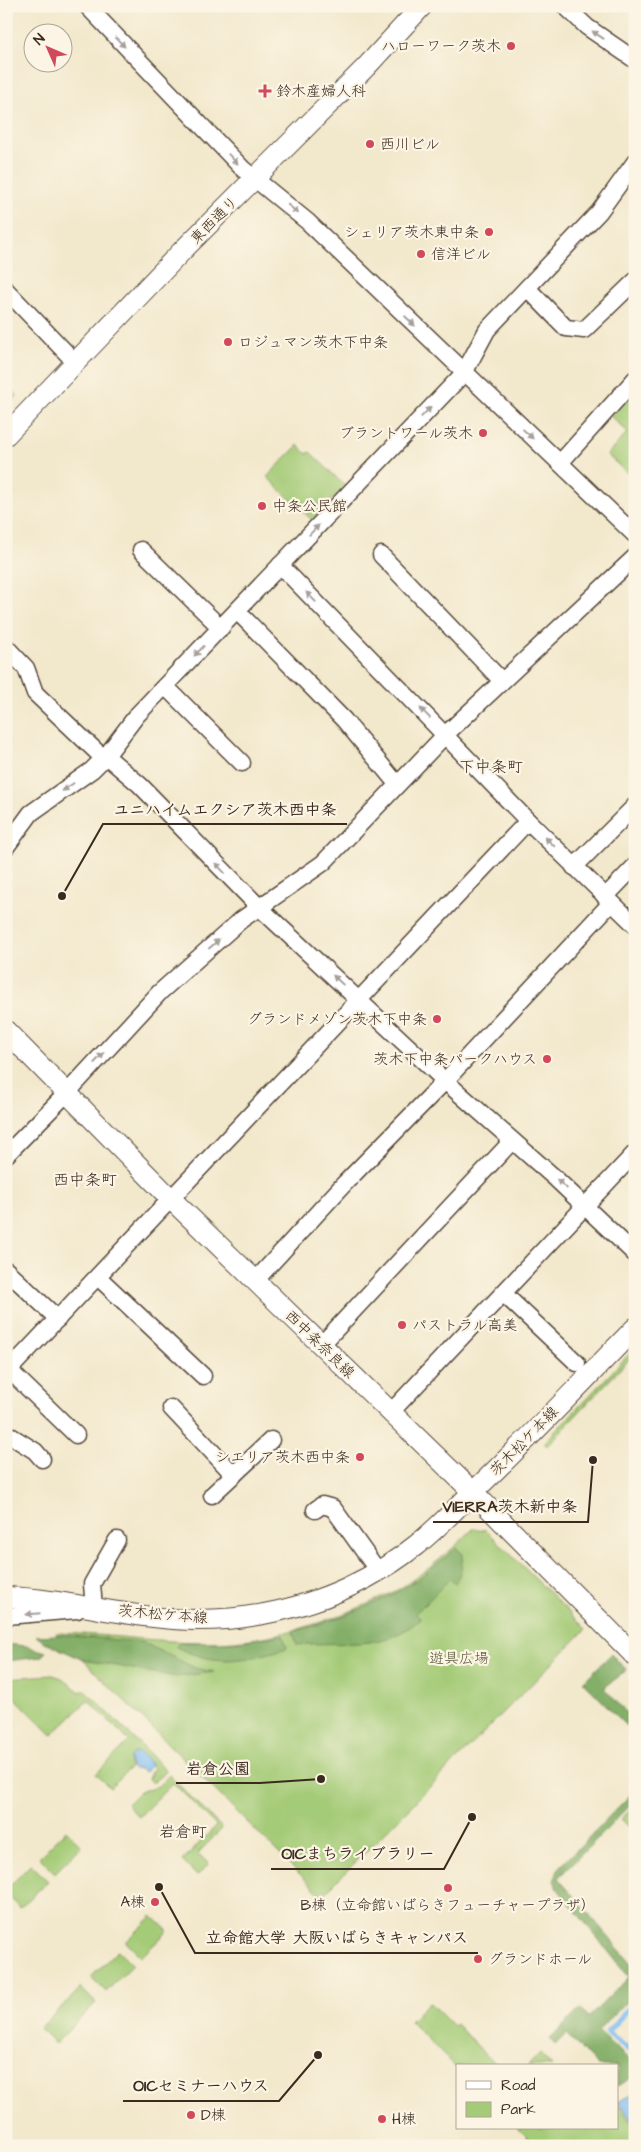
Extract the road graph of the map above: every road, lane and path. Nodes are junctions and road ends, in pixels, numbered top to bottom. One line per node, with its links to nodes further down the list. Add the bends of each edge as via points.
1 (87, 6): 6 (street, one-way to 6)
2 (422, 6): 6 (street, 東西通り)
3 (565, 6): 4 (street, one-way to 3, via 587,27)
4 (635, 60)
5 (635, 162): 8 (street, via 600,212)
6 (255, 178): 10 (street, 東西通り); 11 (street, one-way to 11, via 308,222)
7 (635, 281): 8 (street, via 584,330 566,328)
8 (526, 288): 11 (street, via 487,330)
9 (6, 290): 10 (street)
10 (76, 363): 13 (street, 東西通り)
11 (464, 373): 14 (street, one-way to 14); 19 (street, one-way to 11)
12 (635, 379): 14 (street)
13 (6, 435)
14 (560, 463): 15 (street)
15 (635, 535)
16 (141, 550): 21 (street)
17 (381, 555): 23 (street)
18 (635, 557): 23 (street)
19 (280, 565): 20 (street); 25 (street, one-way to 19)
20 (237, 611): 21 (street); 28 (street, via 344,720)
21 (221, 628): 24 (street, one-way to 24)
22 (6, 647): 26 (street, via 26,668 35,693 98,753)
23 (501, 680): 25 (street)
24 (165, 686): 26 (street, via 137,714); 27 (street)
25 (446, 734): 28 (street); 30 (street)
26 (106, 756): 31 (street, one-way to 31, via 92,770 31,813); 35 (street, one-way to 26, via 140,785)
27 (242, 763)
28 (397, 784): 35 (street, via 322,863)
29 (635, 806): 33 (street)
30 (528, 821): 33 (street, one-way to 30); 37 (street)
31 (6, 847)
32 (635, 866): 34 (street)
33 (574, 867): 34 (street)
34 (608, 900): 36 (street); 39 (street)
35 (260, 907): 37 (street, one-way to 35); 40 (street, one-way to 35, via 160,992)
36 (635, 925)
37 (358, 1000): 39 (street); 44 (street)
38 (6, 1031): 40 (street, 西中条奈良線)
39 (445, 1081): 41 (street); 49 (street)
40 (66, 1094): 43 (street); 44 (street, 西中条奈良線)
41 (512, 1141): 45 (street, one-way to 41); 53 (street)
42 (635, 1152): 45 (street)
43 (6, 1154)
44 (171, 1199): 48 (street); 49 (street, 西中条奈良線)
45 (586, 1206): 46 (street); 50 (street)
46 (635, 1254)
47 (6, 1270): 51 (street)
48 (98, 1277): 51 (street); 56 (street)
49 (255, 1281): 53 (street, 西中条奈良線)
50 (504, 1294): 54 (street); 58 (street)
51 (58, 1319): 55 (street)
52 (635, 1328): 64 (street, 茨木松ケ本線)
53 (322, 1344): 58 (street, 西中条奈良線)
54 (577, 1363)
55 (8, 1368): 60 (street)
56 (203, 1376)
57 (171, 1408): 63 (street)
58 (391, 1412): 64 (street, 西中条奈良線)
59 (6, 1433): 62 (street)
60 (76, 1436)
61 (271, 1440): 63 (street)
62 (42, 1459)
63 (234, 1475): 65 (street)
64 (473, 1492): 68 (street, 茨木松ケ本線, via 417,1545); 73 (street, 西中条奈良線)
65 (212, 1495)
66 (315, 1510): 68 (street, via 322,1505 333,1508)
67 (117, 1540): 71 (street, via 92,1584)
68 (378, 1571): 71 (street, 茨木松ケ本線, via 321,1599 251,1616 196,1620)
69 (6, 1587): 71 (street, via 63,1594)
70 (6, 1596): 71 (street, 茨木松ケ本線)
71 (94, 1608): 72 (street, one-way to 72)
72 (6, 1616)
73 (635, 1656)

